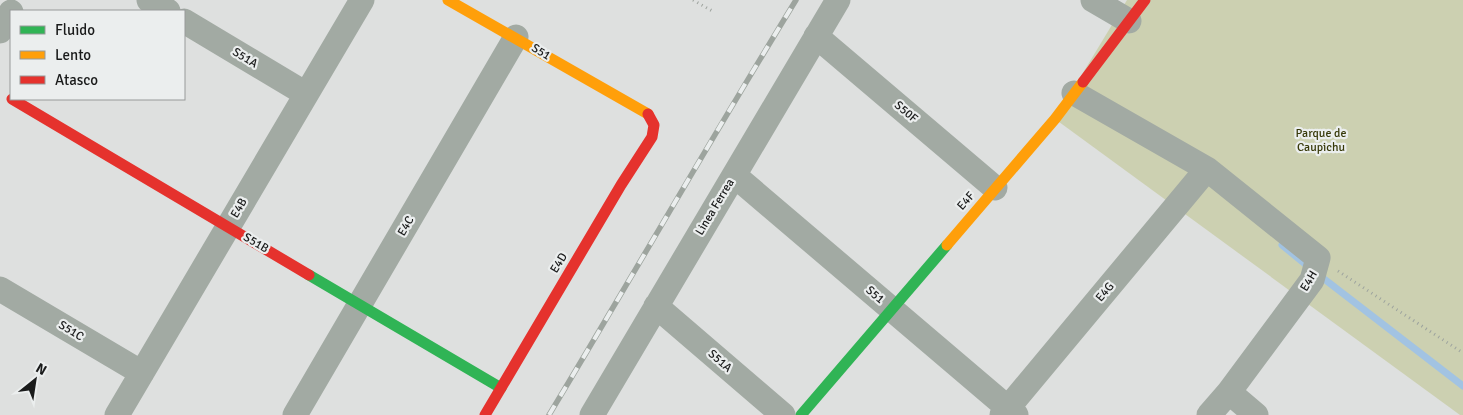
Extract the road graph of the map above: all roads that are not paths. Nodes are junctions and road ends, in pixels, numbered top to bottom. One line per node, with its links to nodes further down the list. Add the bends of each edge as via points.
1 (149, 0): 7 (street)
2 (362, 0): 15 (street, E4B)
3 (448, 0): 13 (street, S51)
4 (838, 0): 12 (street, Linea Ferrea)
5 (1093, 0): 9 (street)
6 (1145, 0): 9 (street, E4F)
7 (166, 10)
8 (10, 15): 11 (street)
9 (1129, 21): 14 (street, E4F)
10 (185, 22): 15 (street, S51A)
11 (0, 31)
12 (816, 36): 19 (street, Linea Ferrea); 20 (street, S50F)
13 (516, 37): 17 (street, S51, via 648,114); 23 (street, E4C)
14 (1074, 93): 18 (street, E4H); 20 (street, E4F)
15 (306, 94): 21 (street, E4B)
16 (13, 100): 21 (street, S51B)
17 (654, 126): 27 (street, E4D, via 652,137)
18 (1208, 169): 28 (street, E4H, via 1318,258 1312,280); 29 (street, E4G)
19 (734, 175): 24 (street, Linea Ferrea); 25 (street, S51)
20 (995, 188): 25 (street, E4F)
21 (228, 227): 23 (street, S51B); 26 (street, E4B)
22 (0, 290): 26 (street, S51C)
23 (360, 305): 27 (street, S51B); 31 (street, E4C)
24 (656, 306): 33 (street, Linea Ferrea); 34 (street, S51A)
25 (892, 309): 29 (street, S51); 35 (street, E4F)
26 (142, 373): 30 (street, E4B)
27 (501, 388): 32 (street, E4D)
28 (1229, 392): 36 (street, E4H); 37 (street)
29 (1009, 413)
30 (117, 415)
31 (295, 415)
32 (485, 415)
33 (592, 415)
34 (784, 415)
35 (801, 415)
36 (1209, 415)
37 (1256, 415)

